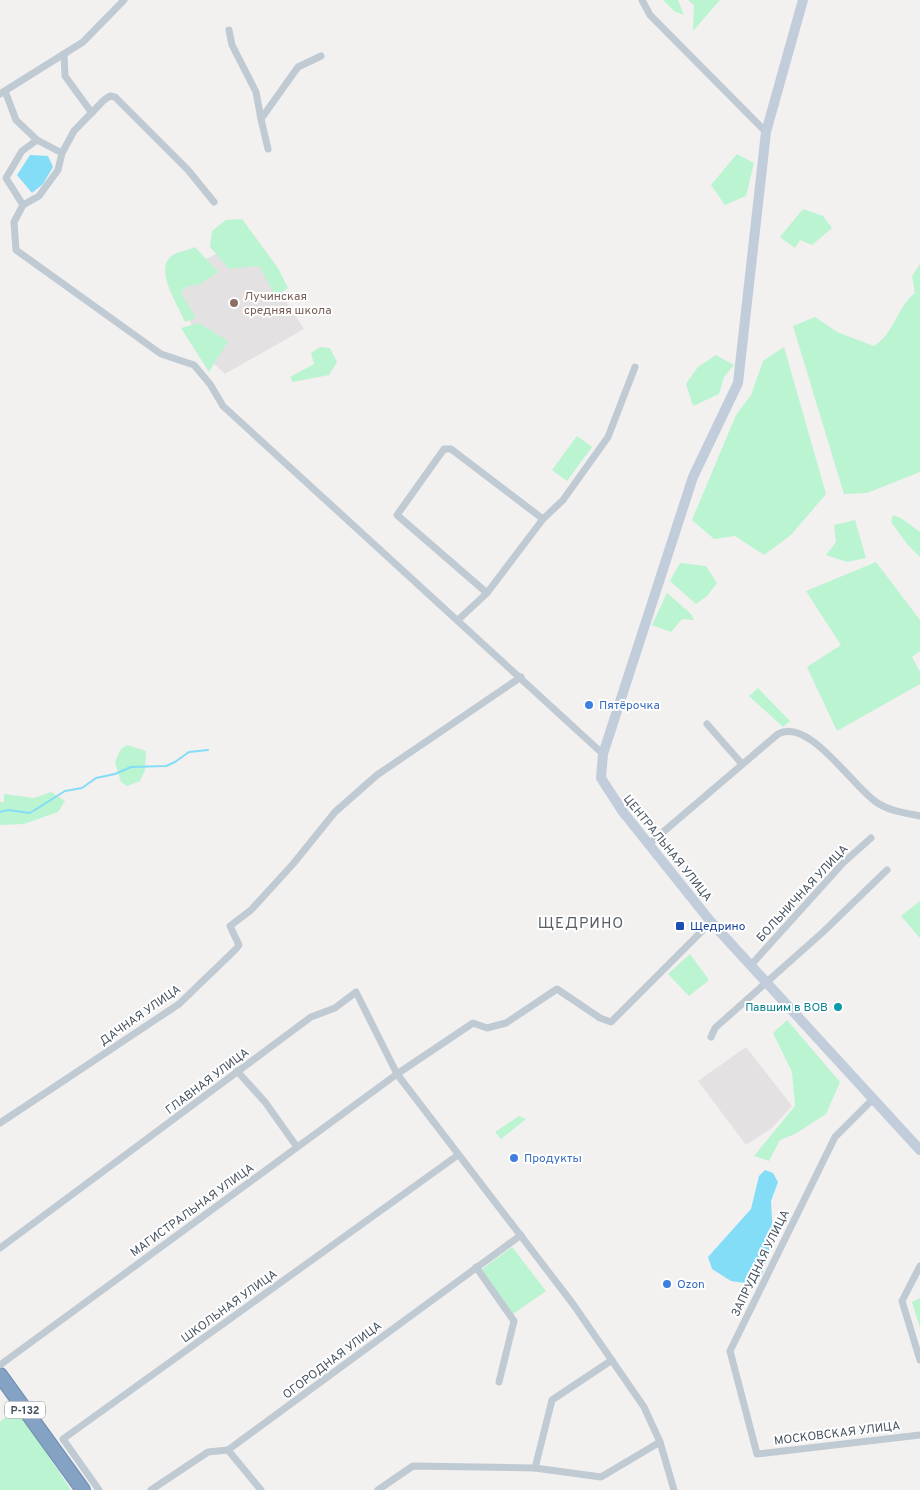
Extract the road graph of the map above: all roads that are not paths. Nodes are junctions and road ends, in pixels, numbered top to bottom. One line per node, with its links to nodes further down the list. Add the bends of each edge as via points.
1 (124, 0): 5 (street, via 83,42)
2 (642, 0): 10 (street, via 650,15)
3 (803, 0): 10 (street, ЦЕНТРАЛЬНАЯ УЛИЦА)
4 (229, 30): 9 (street, via 232,45 256,92)
5 (64, 54): 7 (street); 8 (street, via 65,76)
6 (322, 56): 9 (street, via 298,67)
7 (3, 92): 11 (street, via 16,120)
8 (92, 113): 13 (street, via 74,131); 14 (street, via 104,100 115,97 188,170)
9 (261, 119): 12 (street)
10 (766, 132): 22 (street, ЦЕНТРАЛЬНАЯ УЛИЦА, via 738,383 693,477)
11 (36, 140): 13 (street); 15 (street, via 22,151 6,178)
12 (268, 149)
13 (62, 153): 15 (street, via 58,170 39,196)
14 (214, 202)
15 (23, 206): 19 (street, via 14,222 16,250 161,354 194,365 223,406)
16 (634, 366): 17 (street, via 608,437 563,500)
17 (543, 519): 18 (street); 18 (street, via 451,449 444,449 397,515)
18 (487, 593): 19 (street)
19 (458, 620): 20 (street)
20 (521, 677): 22 (street); 35 (street, ДАЧНАЯ УЛИЦА, via 377,775 335,812 251,910 230,926 239,945 179,1004)
21 (707, 724): 23 (street)
22 (603, 754): 26 (street, ЦЕНТРАЛЬНАЯ УЛИЦА, via 601,778 609,794)
23 (742, 764): 24 (street, via 783,732 798,732 815,743 875,802); 26 (street)
24 (920, 816)
25 (871, 838): 29 (street, БОЛЬНИЧНАЯ УЛИЦА, via 842,863)
26 (649, 844): 28 (street, ЦЕНТРАЛЬНАЯ УЛИЦА)
27 (887, 870): 30 (street)
28 (711, 922): 29 (street, ЦЕНТРАЛЬНАЯ УЛИЦА); 33 (street, МАГИСТРАЛЬНАЯ УЛИЦА, via 611,1022 557,989 506,1023 487,1028 473,1023)
29 (751, 965): 30 (street, ЦЕНТРАЛЬНАЯ УЛИЦА)
30 (768, 982): 31 (street, via 714,1028); 34 (street, ЦЕНТРАЛЬНАЯ УЛИЦА)
31 (711, 1037)
32 (237, 1071): 33 (street, ГЛАВНАЯ УЛИЦА, via 311,1017 335,1008 356,992); 36 (street, via 265,1102); 40 (street, ГЛАВНАЯ УЛИЦА)
33 (397, 1074): 36 (street, МАГИСТРАЛЬНАЯ УЛИЦА); 38 (street)
34 (872, 1100): 37 (street, ЦЕНТРАЛЬНАЯ УЛИЦА); 51 (street, ЗАПРУДНАЯ УЛИЦА, via 835,1137 730,1351)
35 (0, 1123)
36 (297, 1147): 45 (street, МАГИСТРАЛЬНАЯ УЛИЦА)
37 (920, 1150)
38 (458, 1155): 39 (street); 54 (street, ШКОЛЬНАЯ УЛИЦА, via 64,1439)
39 (521, 1235): 42 (street, ОГОРОДНАЯ УЛИЦА); 43 (street)
40 (0, 1248)
41 (920, 1266): 44 (street, via 902,1301)
42 (476, 1267): 47 (street, via 514,1321); 50 (street, ОГОРОДНАЯ УЛИЦА)
43 (612, 1360): 49 (street, via 644,1407); 52 (street, via 552,1400)
44 (920, 1360)
45 (0, 1365)
46 (0, 1375): 53 (highway, Р-132)
47 (499, 1382)
48 (920, 1434): 51 (street, МОСКОВСКАЯ УЛИЦА)
49 (660, 1442): 52 (street, via 601,1477); 58 (street)
50 (228, 1450): 55 (street, ОГОРОДНАЯ УЛИЦА, via 208,1452); 56 (street)
51 (757, 1454)
52 (535, 1468): 57 (street, via 413,1466)
53 (83, 1490)
54 (99, 1490)
55 (151, 1490)
56 (261, 1490)
57 (378, 1490)
58 (674, 1490)

